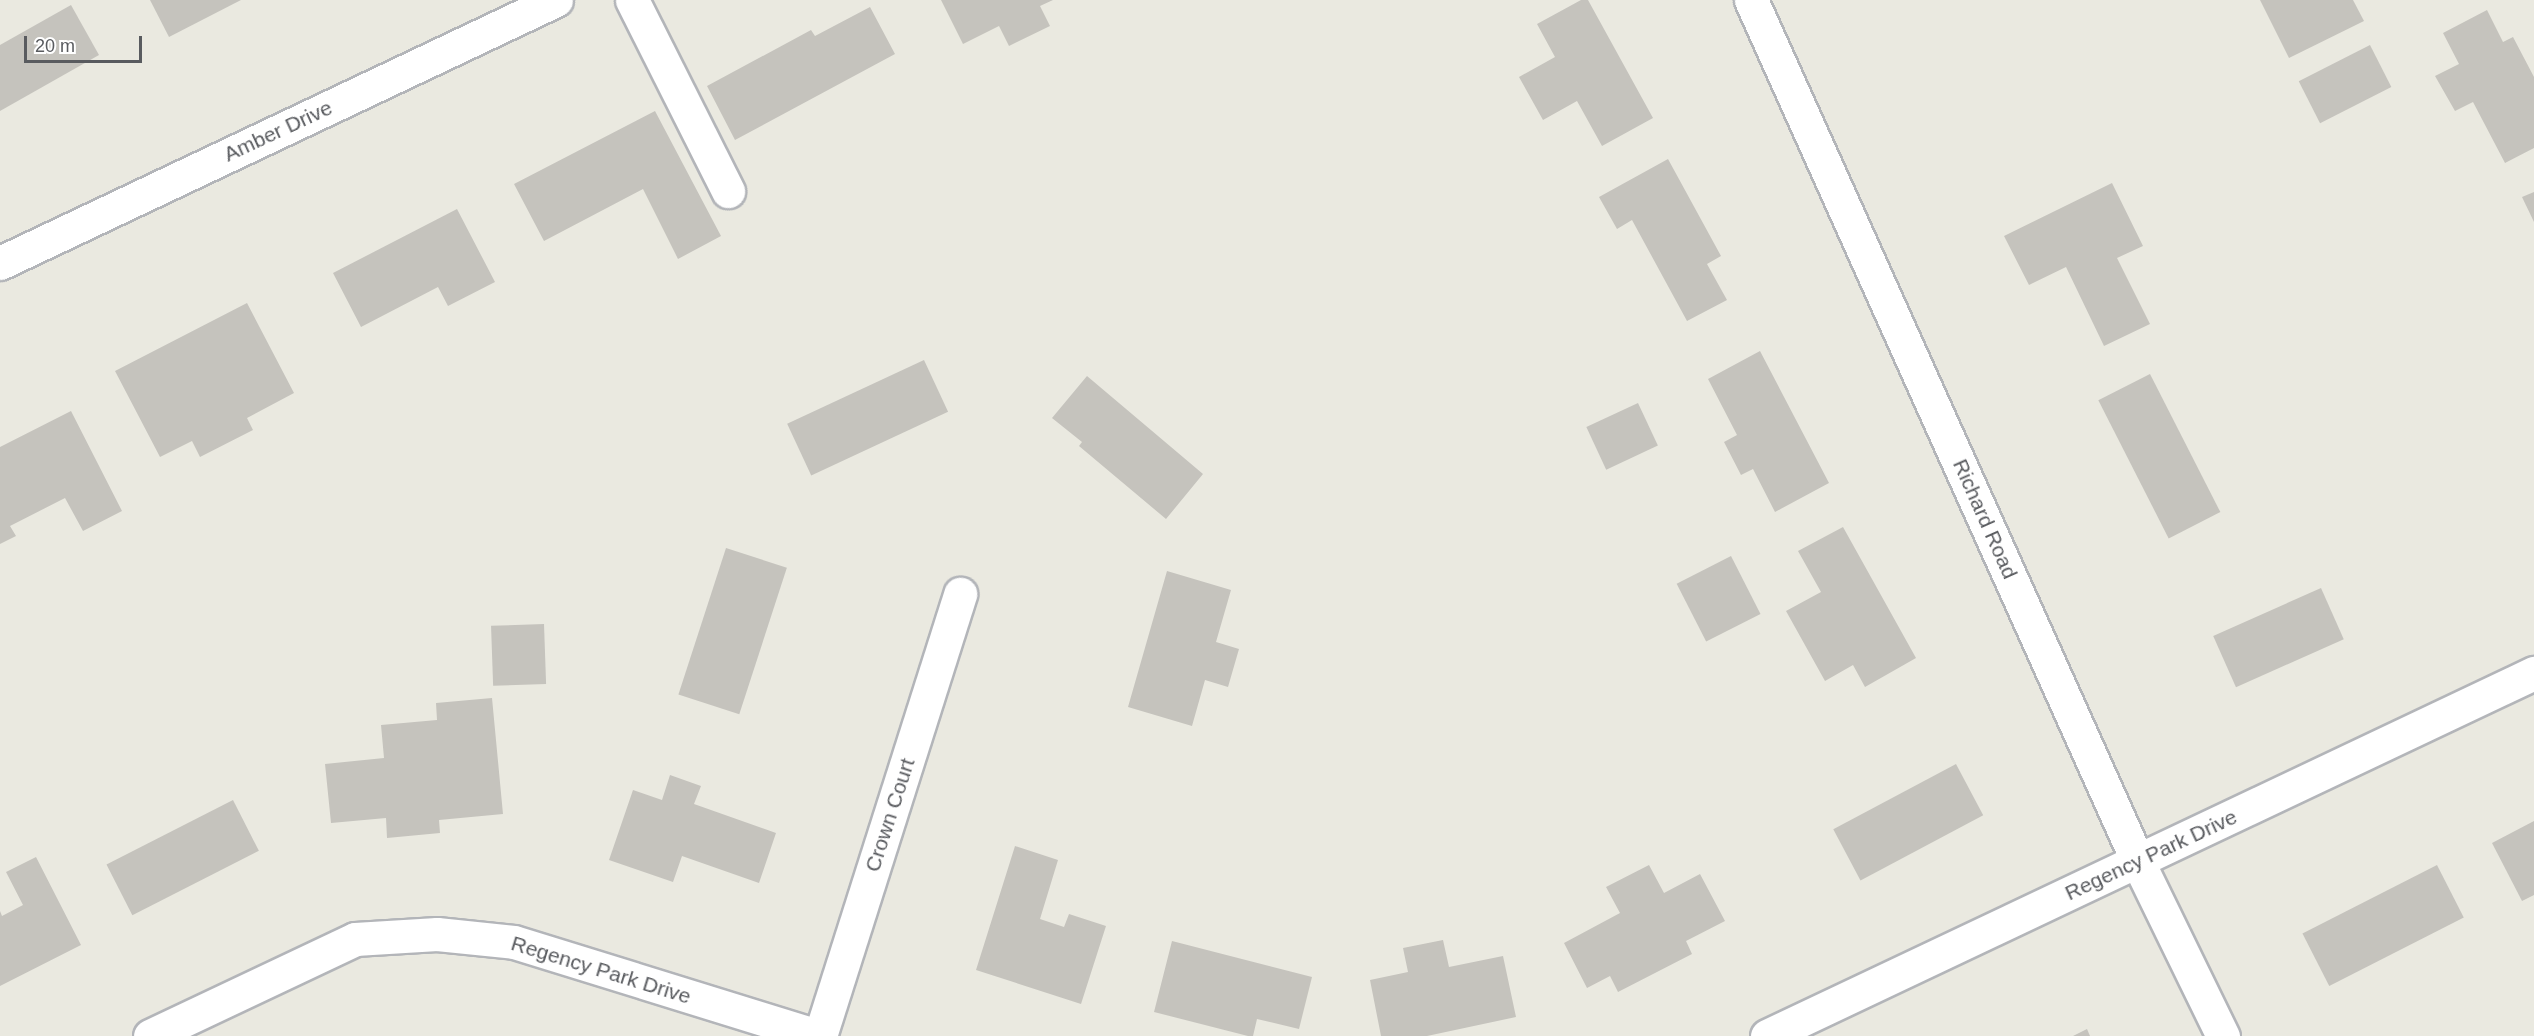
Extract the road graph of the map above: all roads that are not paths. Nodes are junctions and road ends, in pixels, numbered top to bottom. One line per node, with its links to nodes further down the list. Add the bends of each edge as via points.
1 (556, 0): 5 (street, Amber Drive)
2 (632, 0): 4 (street)
3 (1751, 0): 8 (street, Richard Road)
4 (728, 191)
5 (0, 262)
6 (960, 594): 10 (street, Crown Court)
7 (2534, 673): 8 (street, Regency Park Drive)
8 (2138, 862): 11 (street, Regency Park Drive); 12 (street, Richard Road)
9 (150, 1036): 10 (street, Regency Park Drive, via 355,939 437,934 514,942)
10 (818, 1036)
11 (1767, 1036)
12 (2223, 1036)

